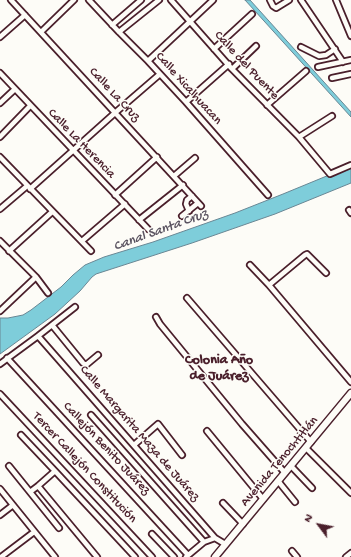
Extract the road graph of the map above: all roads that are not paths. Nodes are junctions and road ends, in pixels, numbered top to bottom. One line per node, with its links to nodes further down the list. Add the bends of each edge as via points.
1 (11, 0): 14 (street, Calle La Cruz)
2 (74, 0): 17 (street)
3 (90, 0): 16 (street, Calle Xicalhuacan)
4 (141, 0): 16 (street)
5 (159, 0): 18 (street)
6 (179, 0): 12 (street)
7 (213, 0): 15 (street)
8 (270, 0): 9 (street, via 276,8)
9 (289, 0)
10 (301, 0): 24 (street)
11 (336, 0): 19 (street)
12 (173, 2): 15 (street, Calle del Puente)
13 (252, 14): 23 (street)
14 (25, 15): 17 (street, Calle La Cruz); 20 (street)
15 (190, 21): 23 (street, Calle del Puente); 26 (street)
16 (112, 25): 18 (street, Calle Xicalhuacan)
17 (41, 32): 41 (street, Calle La Cruz)
18 (119, 32): 26 (street, Calle Xicalhuacan)
19 (351, 36)
20 (0, 37)
21 (256, 46): 30 (street)
22 (301, 47): 24 (street, via 319,56)
23 (214, 49): 28 (street, Calle del Puente)
24 (335, 50): 27 (street)
25 (351, 60): 27 (street)
26 (148, 61): 33 (street, Calle Xicalhuacan)
27 (343, 62): 29 (street)
28 (229, 64): 30 (street, Calle del Puente); 37 (street)
29 (318, 67)
30 (232, 69): 39 (street, Calle del Puente)
31 (306, 70): 39 (street)
32 (0, 73): 36 (street, Calle La Herencia)
33 (160, 74): 37 (street, Calle Xicalhuacan); 41 (street)
34 (351, 74): 35 (street)
35 (332, 78)
36 (15, 89): 38 (street); 40 (street, Calle La Herencia)
37 (186, 102): 54 (street, Calle Xicalhuacan)
38 (0, 103)
39 (267, 104): 44 (street, Calle del Puente)
40 (30, 106): 43 (street); 45 (street, Calle La Herencia)
41 (116, 112): 45 (street); 47 (street, Calle La Cruz)
42 (332, 116): 44 (street)
43 (0, 137)
44 (299, 138): 49 (street, Calle del Puente, via 330,174)
45 (73, 151): 52 (street); 53 (street, Calle La Herencia)
46 (0, 157): 52 (street)
47 (157, 157): 50 (street, Calle La Cruz); 53 (street)
48 (195, 158): 50 (street)
49 (351, 165)
50 (174, 176): 51 (street, Calle La Cruz)
51 (183, 185): 55 (street, Calle La Cruz); 61 (street)
52 (28, 188): 57 (street); 59 (street)
53 (115, 195): 56 (street, Calle La Herencia)
54 (268, 195)
55 (192, 196): 58 (street, via 186,204); 58 (street, Calle La Cruz, via 199,204)
56 (124, 204): 61 (street, Calle La Herencia); 64 (street)
57 (0, 209)
58 (189, 210): 60 (street)
59 (52, 212): 64 (street); 65 (street)
60 (182, 216)
61 (139, 220): 62 (street, Calle La Herencia)
62 (148, 229)
63 (0, 241): 65 (street)
64 (82, 241): 66 (street)
65 (9, 251): 69 (street)
66 (91, 251)
67 (250, 265): 70 (street)
68 (326, 273): 70 (street, via 307,254)
69 (36, 277): 71 (street); 74 (street)
70 (269, 285): 81 (street)
71 (48, 293)
72 (188, 298): 87 (street)
73 (75, 307): 76 (street)
74 (0, 311)
75 (156, 317): 94 (street)
76 (52, 325): 77 (street); 78 (street, via 86,365)
77 (38, 336): 79 (street); 88 (street, Calle Margarita Maza de Juárez)
78 (98, 355)
79 (7, 358): 80 (street); 115 (street, Callejón Benito Juárez)
80 (0, 364)
81 (351, 382)
82 (351, 393): 87 (main road, Avenida Tenochtitlán)
83 (0, 394): 120 (street, Tercer Callejón Constitución)
84 (91, 415): 111 (street)
85 (207, 431): 101 (street)
86 (21, 434): 93 (street)
87 (311, 442): 89 (main road, Avenida Tenochtitlán)
88 (134, 445): 90 (street, via 158,424); 110 (street, Calle Margarita Maza de Juárez)
89 (306, 448): 92 (main road, Avenida Tenochtitlán); 100 (street)
90 (182, 455)
91 (9, 466): 99 (street)
92 (291, 466): 94 (main road, Avenida Tenochtitlán); 97 (street)
93 (55, 471): 96 (street); 119 (street)
94 (285, 473): 95 (main road, Avenida Tenochtitlán)
95 (278, 481): 101 (main road, Avenida Tenochtitlán); 102 (street)
96 (38, 486): 99 (street); 118 (street)
97 (312, 488)
98 (0, 489): 104 (street)
99 (30, 492): 107 (street)
100 (351, 493)
101 (263, 499): 106 (main road, Avenida Tenochtitlán)
102 (295, 502)
103 (223, 503): 106 (street)
104 (13, 505): 105 (street); 108 (street)
105 (0, 515)
106 (243, 524): 112 (main road, Avenida Tenochtitlán)
107 (59, 528)
108 (34, 532): 116 (street); 117 (street)
109 (152, 534): 121 (street)
110 (215, 538): 111 (street); 112 (street, Calle Margarita Maza de Juárez)
111 (204, 542): 115 (street)
112 (226, 544): 122 (main road, Avenida Tenochtitlán)
113 (292, 551): 123 (street)
114 (351, 553): 124 (street)
115 (187, 556)
116 (1, 557)
117 (54, 557)
118 (97, 557)
119 (135, 557)
120 (152, 557)
121 (174, 557)
122 (215, 557)
123 (297, 557)
124 (346, 557)

